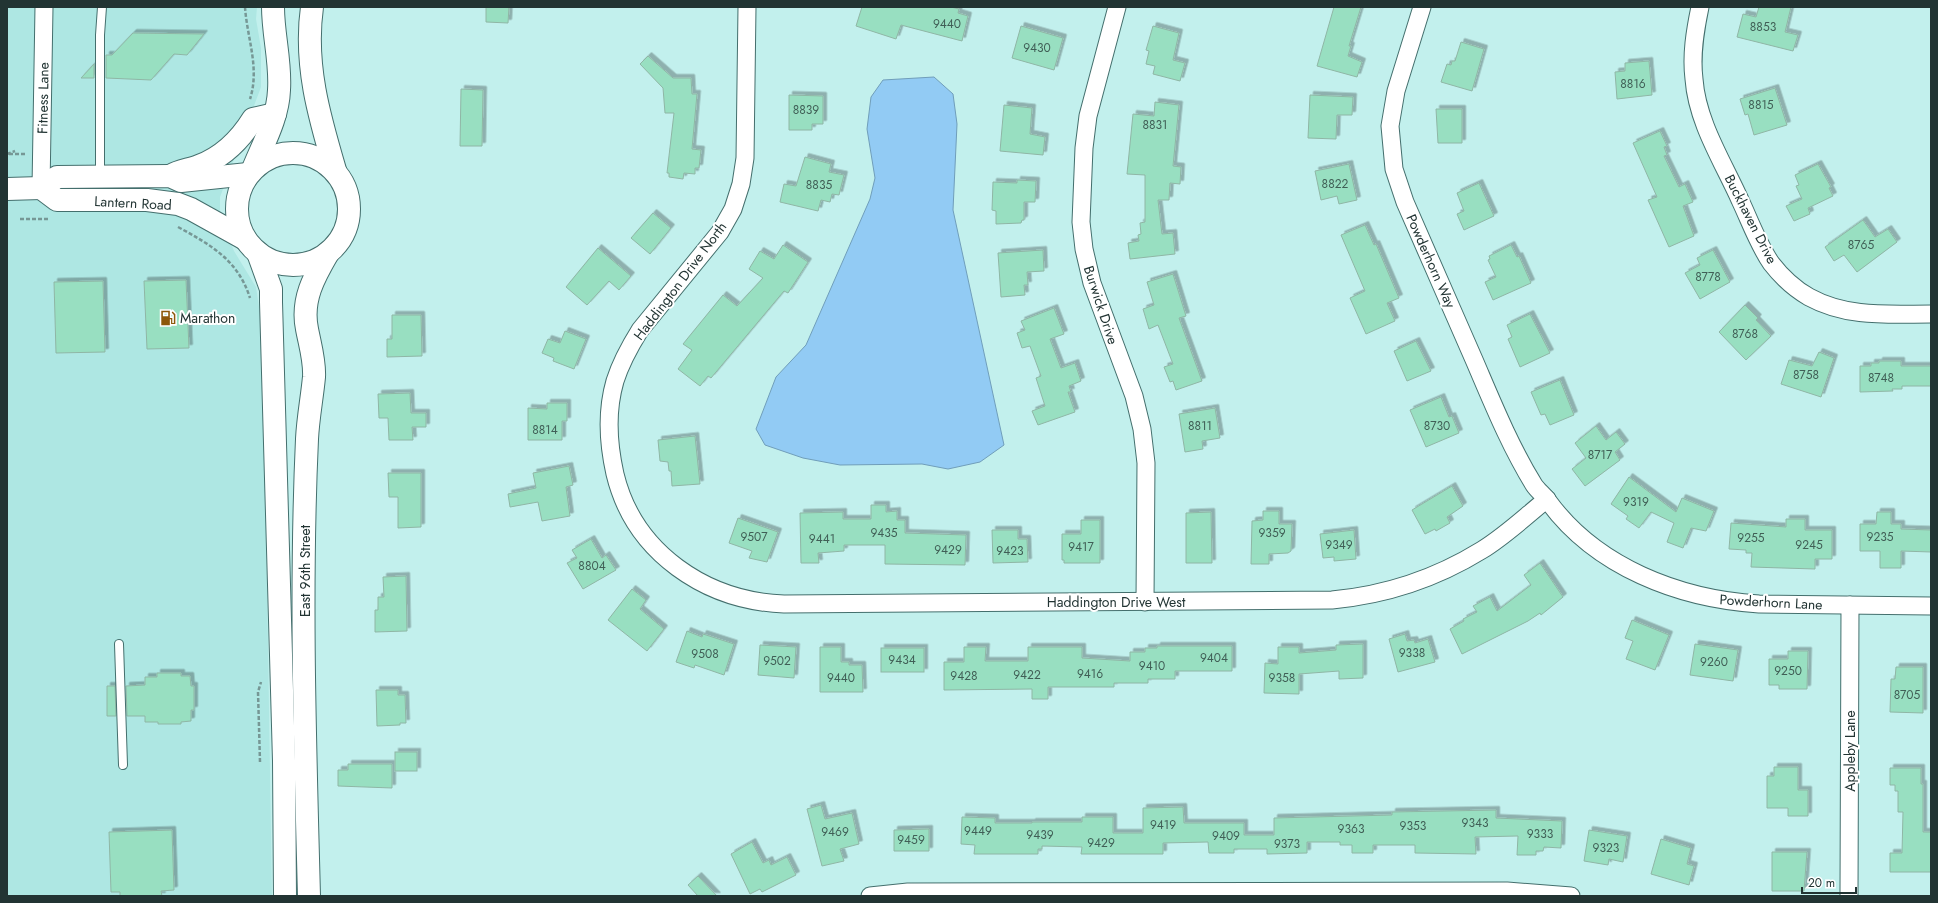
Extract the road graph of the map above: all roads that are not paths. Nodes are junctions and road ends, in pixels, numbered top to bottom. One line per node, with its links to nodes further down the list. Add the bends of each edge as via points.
1 (44, 7): 14 (street, Fitness Lane)
2 (102, 7): 13 (lane)
3 (273, 7): 9 (main road, via 273,27 280,74)
4 (312, 7): 10 (main road, via 309,45 312,85)
5 (747, 7): 20 (street, Haddington Drive North, via 745,158 741,184 733,209 720,232 640,330 623,359 615,382 609,415 609,440 619,490 634,520)
6 (1422, 7): 19 (street, Powderhorn Way, via 1396,92 1390,126 1394,169 1405,202 1507,437 1535,486)
7 (1700, 7): 18 (street, Buckhaven Drive, via 1692,63 1697,102 1758,240 1771,262 1802,292 1833,307 1865,314)
8 (1113, 8): 21 (street, Burwick Drive, via 1088,116 1084,148 1082,222 1084,249 1092,283 1133,392 1142,429 1146,462)
9 (275, 114): 11 (main road); 12 (main road, via 253,119 237,142 215,158)
10 (335, 170): 11 (main road, via 320,159 303,153 285,152 267,158); 17 (main road, via 345,186 349,204 348,222 341,239)
11 (250, 172): 12 (main road, Lantern Road, via 181,181); 16 (main road, via 242,185 237,203 238,222)
12 (170, 176): 13 (main road, Lantern Road)
13 (100, 177): 14 (main road, Lantern Road, via 57,177)
14 (41, 188): 15 (main road); 16 (main road, Lantern Road, via 57,200 147,200 178,204 191,209)
15 (7, 189)
16 (252, 246): 17 (main road, via 274,262 293,265 312,262); 27 (main road, East 96th Street, via 271,290 284,761)
17 (328, 253): 28 (main road, East 96th Street, via 312,280 305,312 314,375 307,437 305,541 304,698)
18 (1931, 314)
19 (1547, 499): 21 (street, Haddington Drive West, via 1503,535 1460,563 1431,578 1391,591 1332,600); 22 (street, Powderhorn Lane, via 1562,518 1599,550 1636,573 1668,586 1700,596 1734,602)
20 (667, 560): 21 (street, Haddington Drive West, via 709,588 734,597 768,604)
21 (1145, 602)
22 (1850, 605): 23 (street, Powderhorn Lane); 31 (street, Appleby Lane)
23 (1931, 606)
24 (119, 644): 25 (lane)
25 (123, 765)
26 (1525, 894): 29 (street, via 916,892); 30 (street)
27 (285, 896)
28 (309, 896)
29 (870, 896)
30 (1571, 896)
31 (1850, 896)

